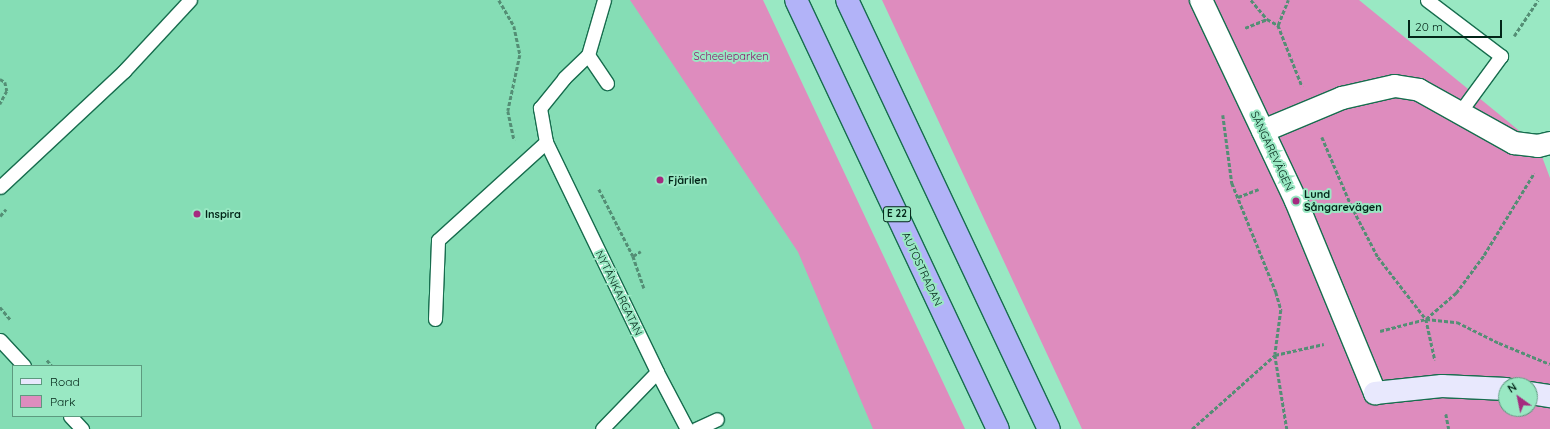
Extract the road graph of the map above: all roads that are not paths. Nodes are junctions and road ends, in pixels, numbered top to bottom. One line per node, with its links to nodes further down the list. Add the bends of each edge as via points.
1 (190, 0): 13 (lane, via 124,71)
2 (604, 0): 7 (lane)
3 (796, 0): 28 (highway, AUTOSTRADAN / E 22)
4 (848, 0): 29 (highway)
5 (1201, 0): 10 (street, SÅNGAREVÄGEN)
6 (1427, 0): 9 (lane, via 1501,56)
7 (588, 55): 8 (lane); 11 (lane, NYTÄNKARGATAN, via 564,78 540,108)
8 (607, 83)
9 (1460, 112): 10 (street, via 1419,90 1395,86 1342,98); 12 (street, via 1514,143 1538,146)
10 (1263, 131): 19 (street, SÅNGAREVÄGEN, via 1296,201)
11 (546, 142): 14 (lane, via 438,240); 17 (lane, NYTÄNKARGATAN)
12 (1550, 143)
13 (0, 187)
14 (436, 319)
15 (0, 340): 16 (lane)
16 (23, 365)
17 (657, 372): 25 (lane); 26 (lane, NYTÄNKARGATAN)
18 (1498, 389): 19 (main road, via 1442,386)
19 (1375, 392)
20 (1538, 394): 21 (main road)
21 (1550, 396)
22 (71, 417): 24 (lane)
23 (717, 420): 27 (lane)
24 (82, 429)
25 (602, 429)
26 (687, 429)
27 (696, 429)
28 (998, 429)
29 (1049, 429)

